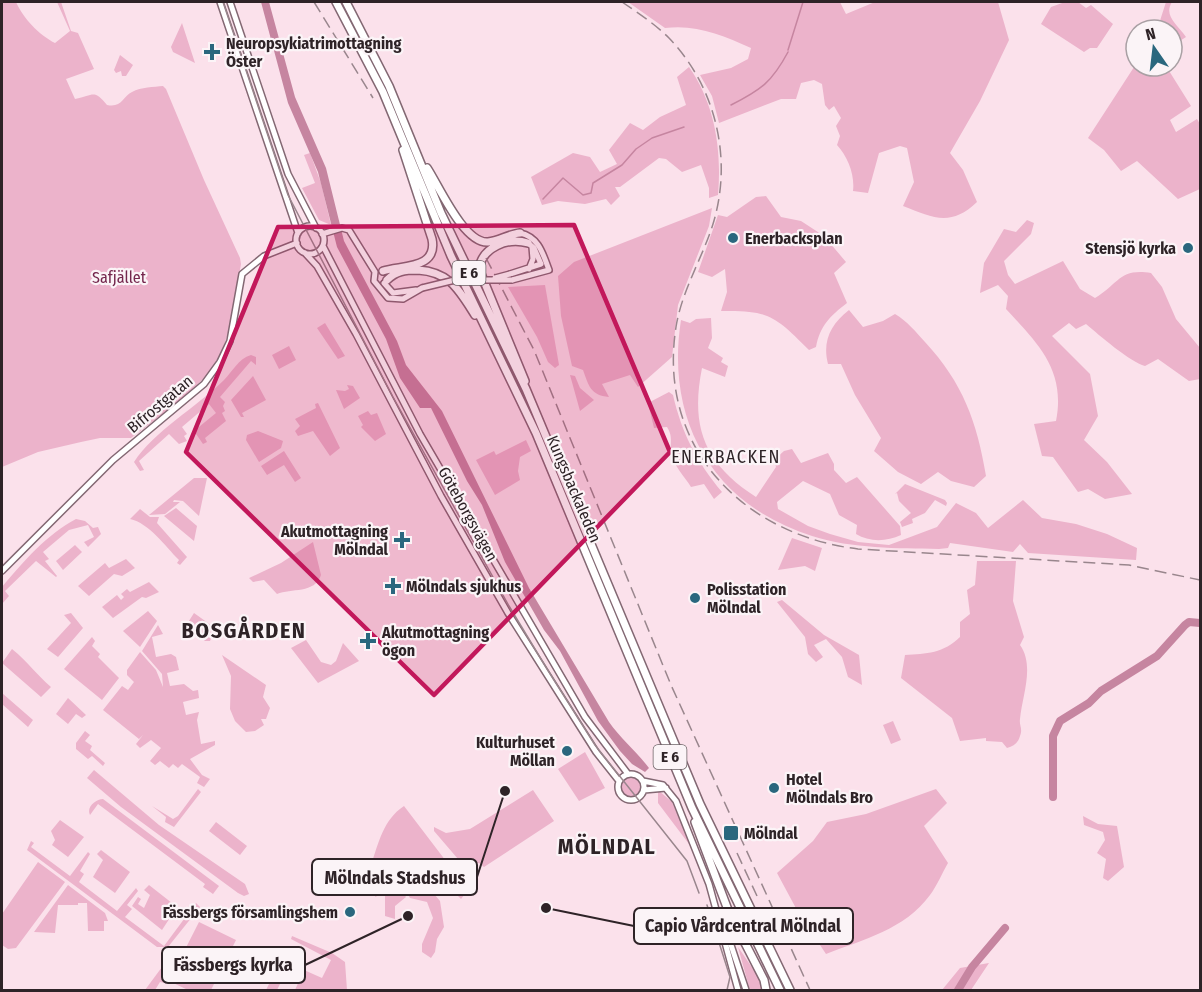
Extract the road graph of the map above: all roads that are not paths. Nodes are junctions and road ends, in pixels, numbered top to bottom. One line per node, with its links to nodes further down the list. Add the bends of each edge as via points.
1 (220, 2): 8 (main road)
2 (230, 2): 7 (main road, via 284,164)
3 (336, 2): 5 (highway, Kungsbackaleden / E 6)
4 (346, 2): 6 (highway, Kungsbackaleden / E 6)
5 (396, 121): 16 (highway, via 433,246 431,255 422,263); 21 (highway, Kungsbackaleden / E 6, via 446,246)
6 (418, 154): 9 (highway, via 461,223 475,238 490,242); 22 (highway, Kungsbackaleden / E 6, via 459,253)
7 (316, 228): 8 (main road, via 307,227); 10 (main road)
8 (298, 233): 11 (main road)
9 (520, 233): 17 (main road, via 540,247 549,270)
10 (322, 234): 13 (main road, Göteborgsvägen); 16 (main road, via 342,228 350,231)
11 (297, 243): 14 (main road, Göteborgsvägen); 23 (main road, Bifrostgatan, via 264,256 242,274 230,341 204,384 113,460)
12 (530, 244): 15 (main road); 15 (main road, via 541,264); 22 (highway, via 517,241 493,248 484,255 479,269 523,370)
13 (322, 246): 14 (main road, via 315,254); 24 (main road, Göteborgsvägen, via 420,434 585,717)
14 (305, 253): 25 (main road, Göteborgsvägen, via 317,266 356,334 508,613 596,752)
15 (529, 269): 17 (main road)
16 (379, 271): 18 (main road); 19 (main road, via 372,277)
17 (511, 277): 20 (main road, bridge, via 443,282)
18 (385, 281): 19 (main road); 20 (main road, via 393,293); 21 (highway, via 410,270 434,272 447,278)
19 (376, 283): 20 (main road, via 393,300 403,299)
20 (414, 291)
21 (500, 356): 29 (highway, Kungsbackaleden / E 6, via 567,504)
22 (526, 389): 38 (highway, Kungsbackaleden / E 6, via 700,804)
23 (2, 571)
24 (628, 774): 25 (main road); 26 (main road, Göteborgsvägen)
25 (619, 781): 28 (main road, Göteborgsvägen, via 618,791 626,799 636,799)
26 (643, 781): 27 (main road, Göteborgsvägen, via 660,783); 28 (main road)
27 (666, 788): 28 (main road, Göteborgsvägen); 30 (main road, via 689,830)
28 (644, 790)
29 (692, 808): 36 (highway, via 728,910 765,980); 37 (highway, Kungsbackaleden / E 6)
30 (716, 905): 31 (main road); 33 (main road)
31 (722, 927): 32 (main road); 33 (main road)
32 (717, 935)
33 (727, 935): 34 (main road); 35 (main road)
34 (738, 990)
35 (746, 990)
36 (766, 990)
37 (780, 990)
38 (790, 990)

